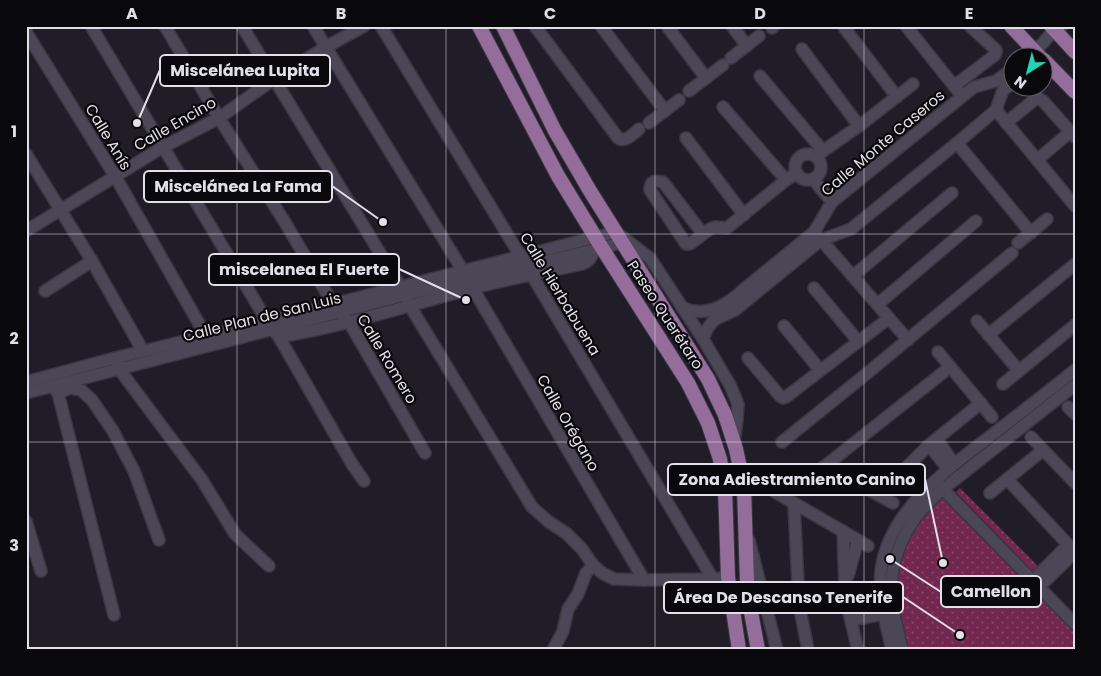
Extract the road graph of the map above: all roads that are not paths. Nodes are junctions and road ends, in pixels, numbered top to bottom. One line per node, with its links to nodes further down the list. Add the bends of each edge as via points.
1 (91, 26): 49 (street)
2 (166, 26): 43 (street, Calle Romero)
3 (242, 26): 29 (street)
4 (313, 26): 21 (street, Calle Orégano)
5 (364, 26): 21 (street, Calle Encino)
6 (381, 26): 74 (street, Calle Hierbabuena)
7 (479, 26): 70 (main road, Paseo Querétaro)
8 (535, 26): 42 (street, via 621,140)
9 (600, 26): 42 (street)
10 (667, 26): 28 (street)
11 (732, 26): 20 (street)
12 (843, 26): 37 (street)
13 (906, 26): 33 (street)
14 (970, 26): 33 (street, via 996,52)
15 (1011, 26): 22 (main road)
16 (506, 28): 68 (main road, Paseo Querétaro, via 555,131)
17 (1058, 29): 23 (street); 25 (main road)
18 (26, 32): 54 (street, Calle Anís)
19 (759, 36): 20 (street)
20 (747, 46): 28 (street)
21 (326, 47): 29 (street, Calle Encino); 76 (street, Calle Orégano)
22 (1030, 48)
23 (1042, 48)
24 (802, 49): 45 (street)
25 (1075, 52)
26 (1054, 72): 36 (main road)
27 (760, 76): 51 (street)
28 (706, 78): 35 (street)
29 (274, 79): 43 (street, Calle Encino); 79 (street)
30 (1004, 80): 34 (street, Calle Monte Caseros)
31 (913, 84): 37 (street)
32 (1004, 85): 34 (street, Calle Monte Caseros)
33 (954, 86): 38 (street)
34 (999, 86): 38 (street, Calle Monte Caseros, via 974,87); 41 (street, Calle Monte Caseros)
35 (689, 91)
36 (1075, 92)
37 (897, 97): 45 (street)
38 (962, 97): 59 (street, Calle Monte Caseros)
39 (679, 100): 42 (street)
40 (723, 107): 56 (street)
41 (996, 110): 44 (street); 48 (street, Calle Monte Caseros)
42 (665, 111)
43 (219, 118): 49 (street, Calle Encino); 83 (street, Calle Romero)
44 (1006, 123): 46 (street, via 1038,98); 52 (street)
45 (860, 126): 51 (street)
46 (1073, 135): 52 (street)
47 (686, 138): 61 (street)
48 (958, 143): 65 (street); 67 (street, Calle Monte Caseros, via 851,229)
49 (163, 147): 54 (street, Calle Encino); 88 (street)
50 (26, 154): 60 (street)
51 (819, 154): 53 (street, via 802,155 795,166); 55 (street, via 821,168)
52 (1037, 160): 58 (street)
53 (797, 173): 55 (street, via 807,180); 56 (street)
54 (115, 176): 60 (street, Calle Encino); 91 (street, Calle Anís)
55 (816, 177): 59 (street)
56 (786, 180): 61 (street)
57 (952, 193): 75 (street)
58 (1072, 198)
59 (835, 200): 67 (street, Calle Monte Caseros)
60 (60, 210): 64 (street, Calle Encino); 72 (street)
61 (744, 215): 66 (street, via 727,228 715,227)
62 (1047, 219): 65 (street)
63 (976, 221): 80 (street)
64 (26, 231)
65 (1031, 233): 69 (street)
66 (703, 234): 66 (street, via 686,244 650,190 650,185 663,182)
67 (818, 236): 75 (street); 82 (street, Calle Monte Caseros, via 714,309 695,312); 92 (street, Calle Monte Caseros, via 735,310 714,320)
68 (619, 237): 70 (street, Calle Plan de San Luis); 82 (street, via 650,258); 114 (main road, Paseo Querétaro, via 708,379)
69 (1018, 243)
70 (597, 245): 74 (street, Calle Plan de San Luis); 74 (street, via 587,262); 137 (main road, Paseo Querétaro, via 688,383 708,423 720,459 725,488)
71 (1012, 253): 93 (street)
72 (92, 262): 78 (street); 95 (street)
73 (1075, 264): 90 (street)
74 (526, 266): 76 (street, Calle Plan de San Luis); 76 (street); 138 (street, Calle Hierbabuena)
75 (853, 276): 80 (street)
76 (468, 280): 79 (street, Calle Plan de San Luis); 81 (street); 139 (street, Calle Orégano)
77 (814, 288): 94 (street)
78 (45, 291)
79 (402, 291): 81 (street); 83 (street, Calle Plan de San Luis)
80 (878, 304): 84 (street)
81 (410, 306): 86 (street); 134 (street, via 532,507 566,533)
82 (682, 307): 92 (street)
83 (337, 308): 86 (street, Calle Romero); 88 (street, Calle Plan de San Luis)
84 (889, 318): 93 (street); 94 (street)
85 (977, 321): 90 (street)
86 (349, 322): 88 (street, via 304,333); 116 (street, Calle Romero)
87 (784, 326): 101 (street)
88 (272, 329): 91 (street, Calle Plan de San Luis); 100 (street, Calle Plan de San Luis); 120 (street)
89 (1073, 331): 103 (street)
90 (988, 335): 103 (street)
91 (206, 336): 95 (street, Calle Plan de San Luis)
92 (703, 339): 114 (street, via 738,404)
93 (908, 340): 112 (street)
94 (858, 341): 101 (street)
95 (143, 351): 97 (street, Calle Plan de San Luis)
96 (938, 352): 99 (street)
97 (115, 358): 100 (street); 104 (street, Calle Plan de San Luis)
98 (748, 358): 101 (street, via 783,398)
99 (950, 367): 109 (street); 117 (street)
100 (119, 369): 107 (street, Calle Plan de San Luis); 135 (street, via 202,480 235,534)
101 (820, 370)
102 (1075, 370): 118 (street)
103 (1019, 371): 105 (street)
104 (26, 382)
105 (1003, 384)
106 (1075, 384): 123 (street)
107 (55, 389): 108 (street, Calle Plan de San Luis); 132 (street, via 81,390 114,431 134,471); 143 (street)
108 (26, 393)
109 (981, 403): 110 (street); 113 (street)
110 (992, 417)
111 (1031, 437): 115 (street)
112 (782, 442)
113 (933, 442): 118 (street); 126 (street)
114 (734, 443): 130 (main road, Paseo Querétaro, via 744,488)
115 (1043, 450): 119 (street); 122 (street)
116 (425, 453)
117 (825, 466): 121 (street); 126 (street)
118 (951, 466): 123 (street)
119 (1007, 479): 125 (street); 133 (street)
120 (364, 481)
121 (801, 483)
122 (1075, 483)
123 (939, 485): 140 (street); 142 (street, via 913,503 894,533 882,570); 153 (street, via 913,520 893,567 892,603)
124 (775, 492): 128 (street)
125 (990, 493)
126 (879, 495): 127 (street)
127 (893, 502)
128 (794, 504): 131 (street); 150 (street, via 799,604)
129 (26, 521): 136 (street)
130 (745, 525): 148 (main road, Paseo Querétaro, via 747,582); 149 (street)
131 (843, 531): 141 (street); 141 (street, via 863,543)
132 (159, 540)
133 (1072, 550): 140 (street)
134 (593, 565): 139 (street, via 614,578); 146 (street, via 568,609 563,631)
135 (270, 566)
136 (41, 571)
137 (728, 576): 138 (street); 147 (main road, Paseo Querétaro)
138 (713, 579): 139 (street)
139 (644, 580)
140 (1036, 584): 145 (street)
141 (845, 587): 144 (street)
142 (883, 609): 144 (street); 152 (street)
143 (114, 615)
144 (850, 615): 151 (street)
145 (1075, 624)
146 (553, 650)
147 (740, 650)
148 (758, 650)
149 (777, 650)
150 (808, 650)
151 (858, 650)
152 (892, 650)
153 (902, 650)

